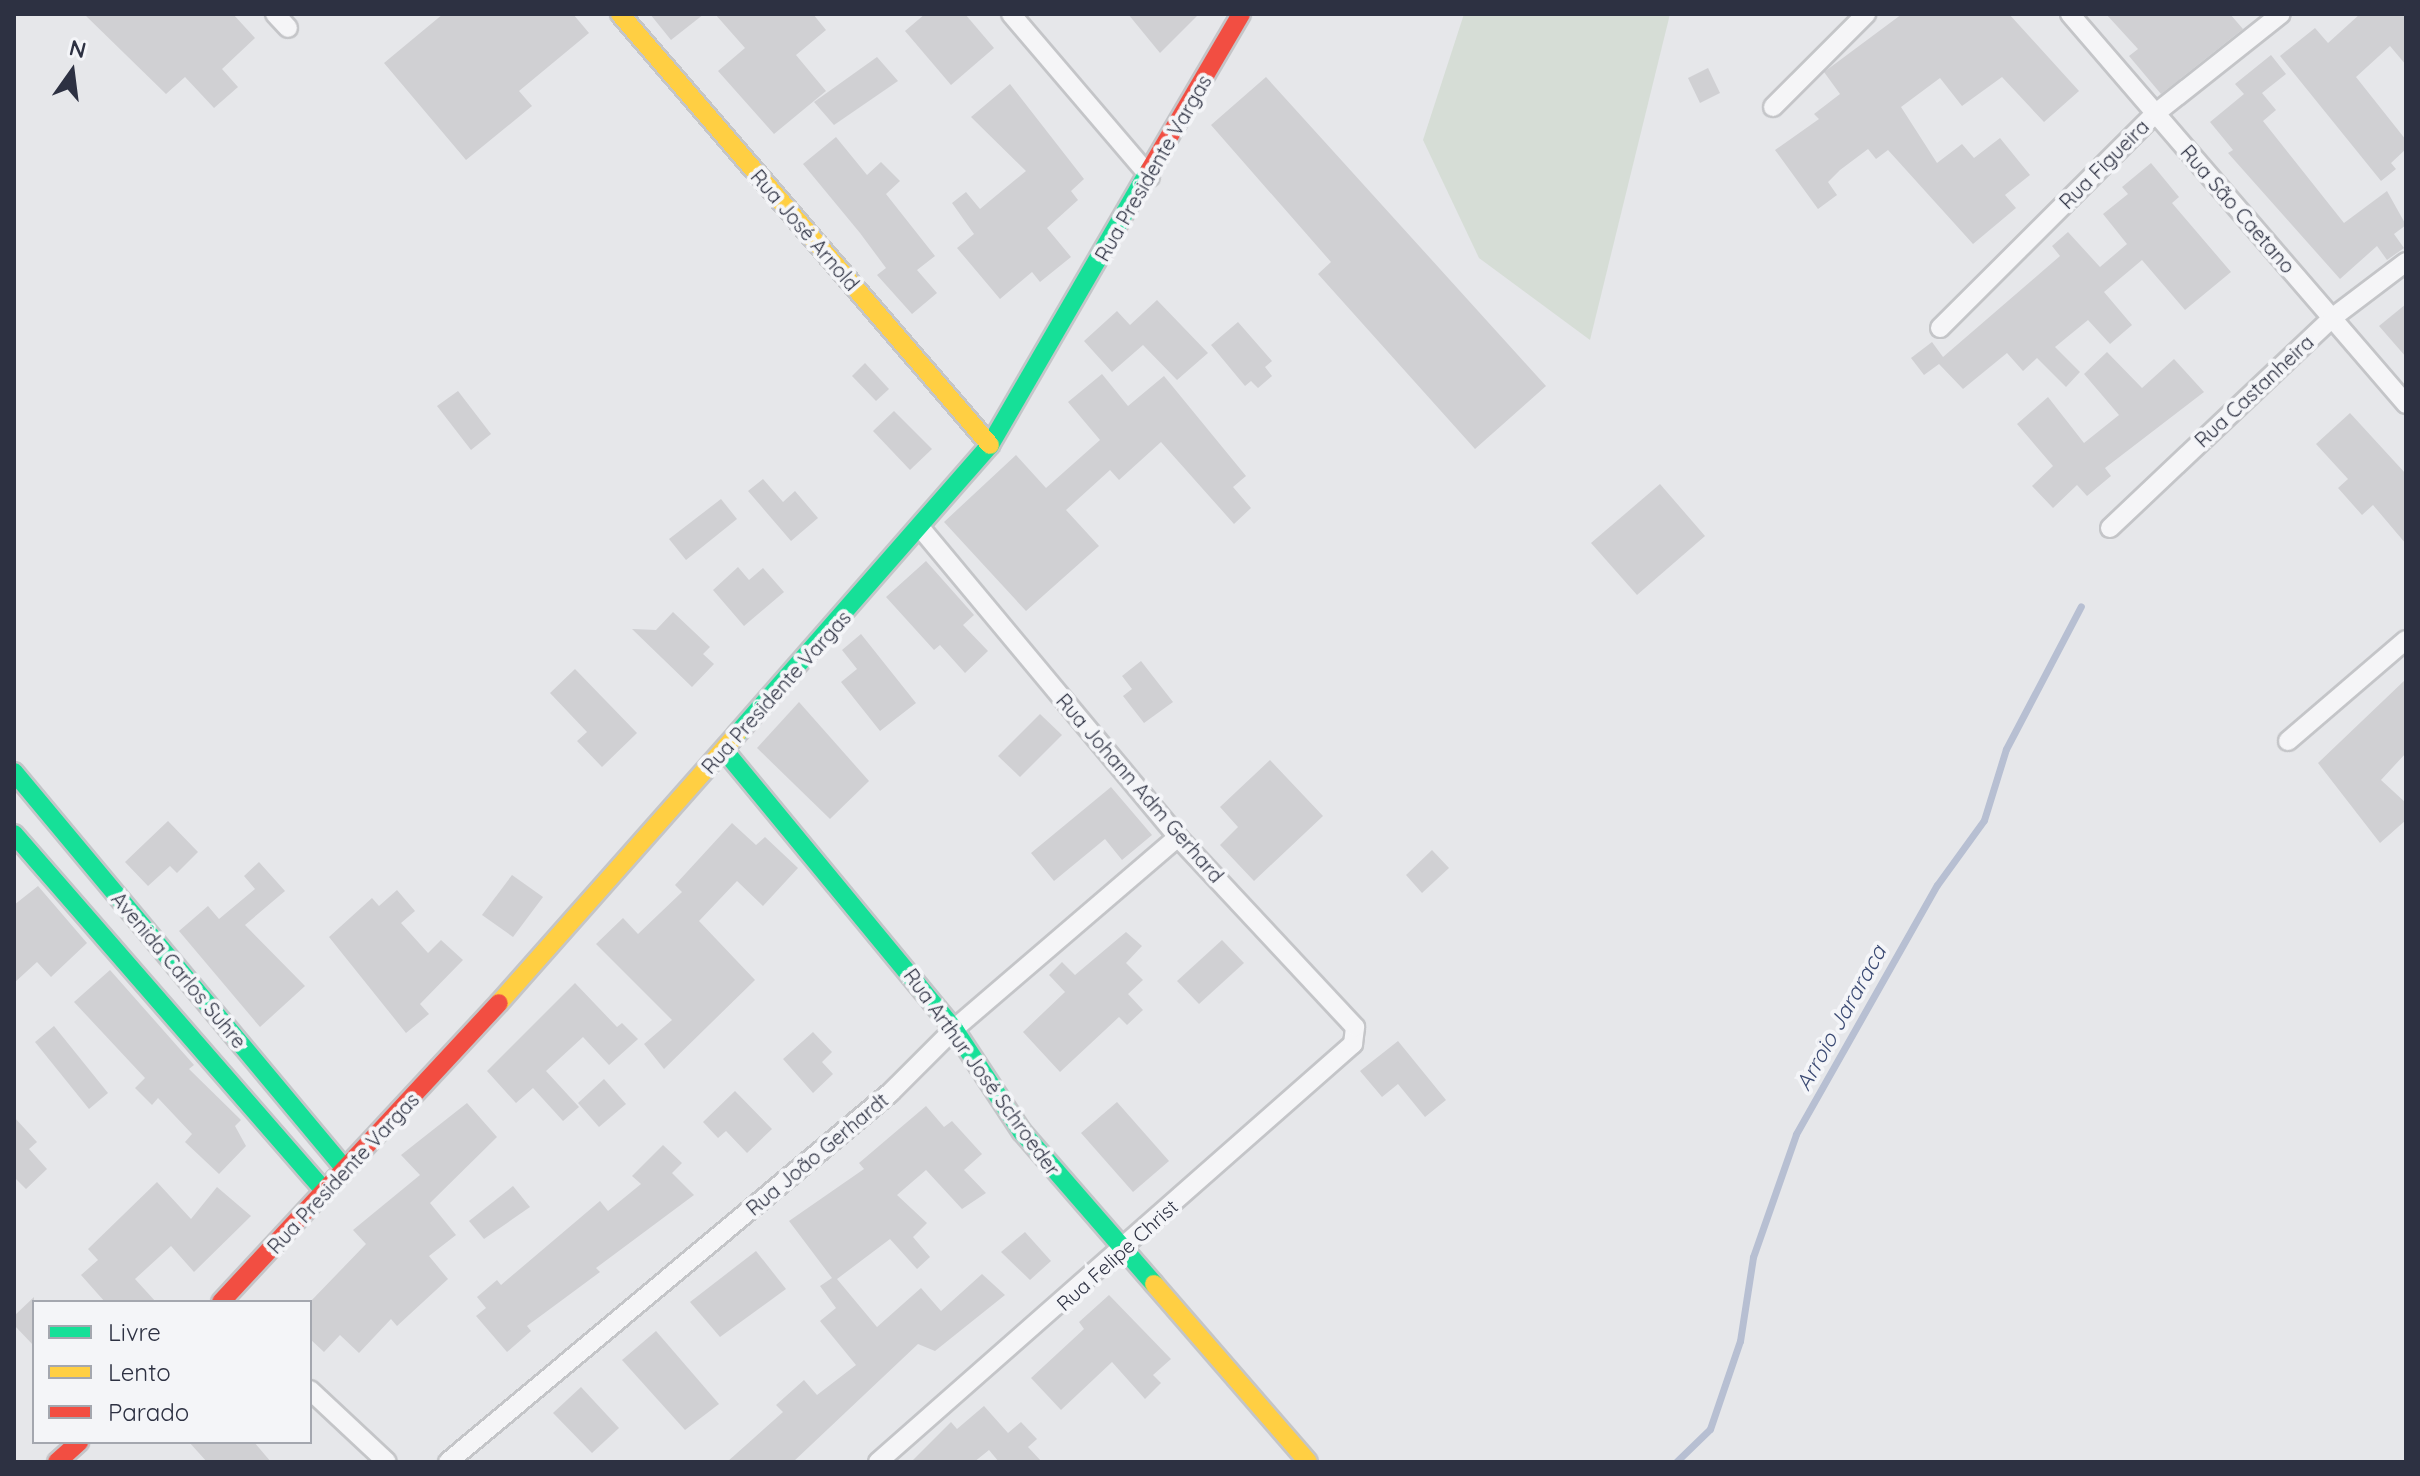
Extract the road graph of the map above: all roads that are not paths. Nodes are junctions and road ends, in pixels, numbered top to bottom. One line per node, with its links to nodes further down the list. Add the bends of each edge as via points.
1 (275, 14): 8 (street)
2 (620, 14): 16 (street, Rua José Arnold)
3 (1011, 14): 11 (street)
4 (1241, 14): 11 (street, Rua Presidente Vargas)
5 (1866, 14): 9 (street)
6 (2070, 14): 10 (street, Rua São Caetano)
7 (2281, 14): 10 (street, Rua Figueira)
8 (288, 28)
9 (1773, 107)
10 (2156, 113): 13 (street, Rua São Caetano); 14 (street, Rua Figueira)
11 (1150, 177): 16 (street, Rua Presidente Vargas)
12 (2406, 262): 13 (street, Rua Castanheira)
13 (2332, 318): 15 (street, Rua São Caetano); 17 (street, Rua Castanheira)
14 (1940, 328)
15 (2406, 404)
16 (990, 445): 18 (street, Rua Presidente Vargas)
17 (2110, 528)
18 (921, 529): 21 (street, Rua Presidente Vargas); 24 (street, Rua Johann Adm Gerhard)
19 (2406, 640): 20 (street)
20 (2288, 741)
21 (724, 750): 25 (street, Rua Arthur José Schroeder); 27 (street, Rua Presidente Vargas)
22 (14, 772): 27 (street, Avenida Carlos Suhre)
23 (14, 834): 28 (street, Avenida Carlos Suhre)
24 (1178, 837): 25 (street, Rua João Gerhardt); 26 (street, Rua Johann Adm Gerhard, via 1339,1006 1355,1027)
25 (954, 1029): 29 (street, Rua Arthur José Schroeder, via 1022,1132); 36 (street, Rua João Gerhardt, via 890,1093)
26 (1353, 1044): 29 (street, Rua Felipe Christ)
27 (344, 1168): 28 (street, Rua Presidente Vargas)
28 (323, 1190): 30 (street, Rua Presidente Vargas)
29 (1121, 1251): 33 (street, Rua Arthur José Schroeder); 37 (street, Rua Felipe Christ)
30 (226, 1300)
31 (312, 1392): 35 (street)
32 (77, 1444): 34 (street)
33 (1302, 1460)
34 (57, 1462)
35 (387, 1462)
36 (448, 1462)
37 (878, 1462)

